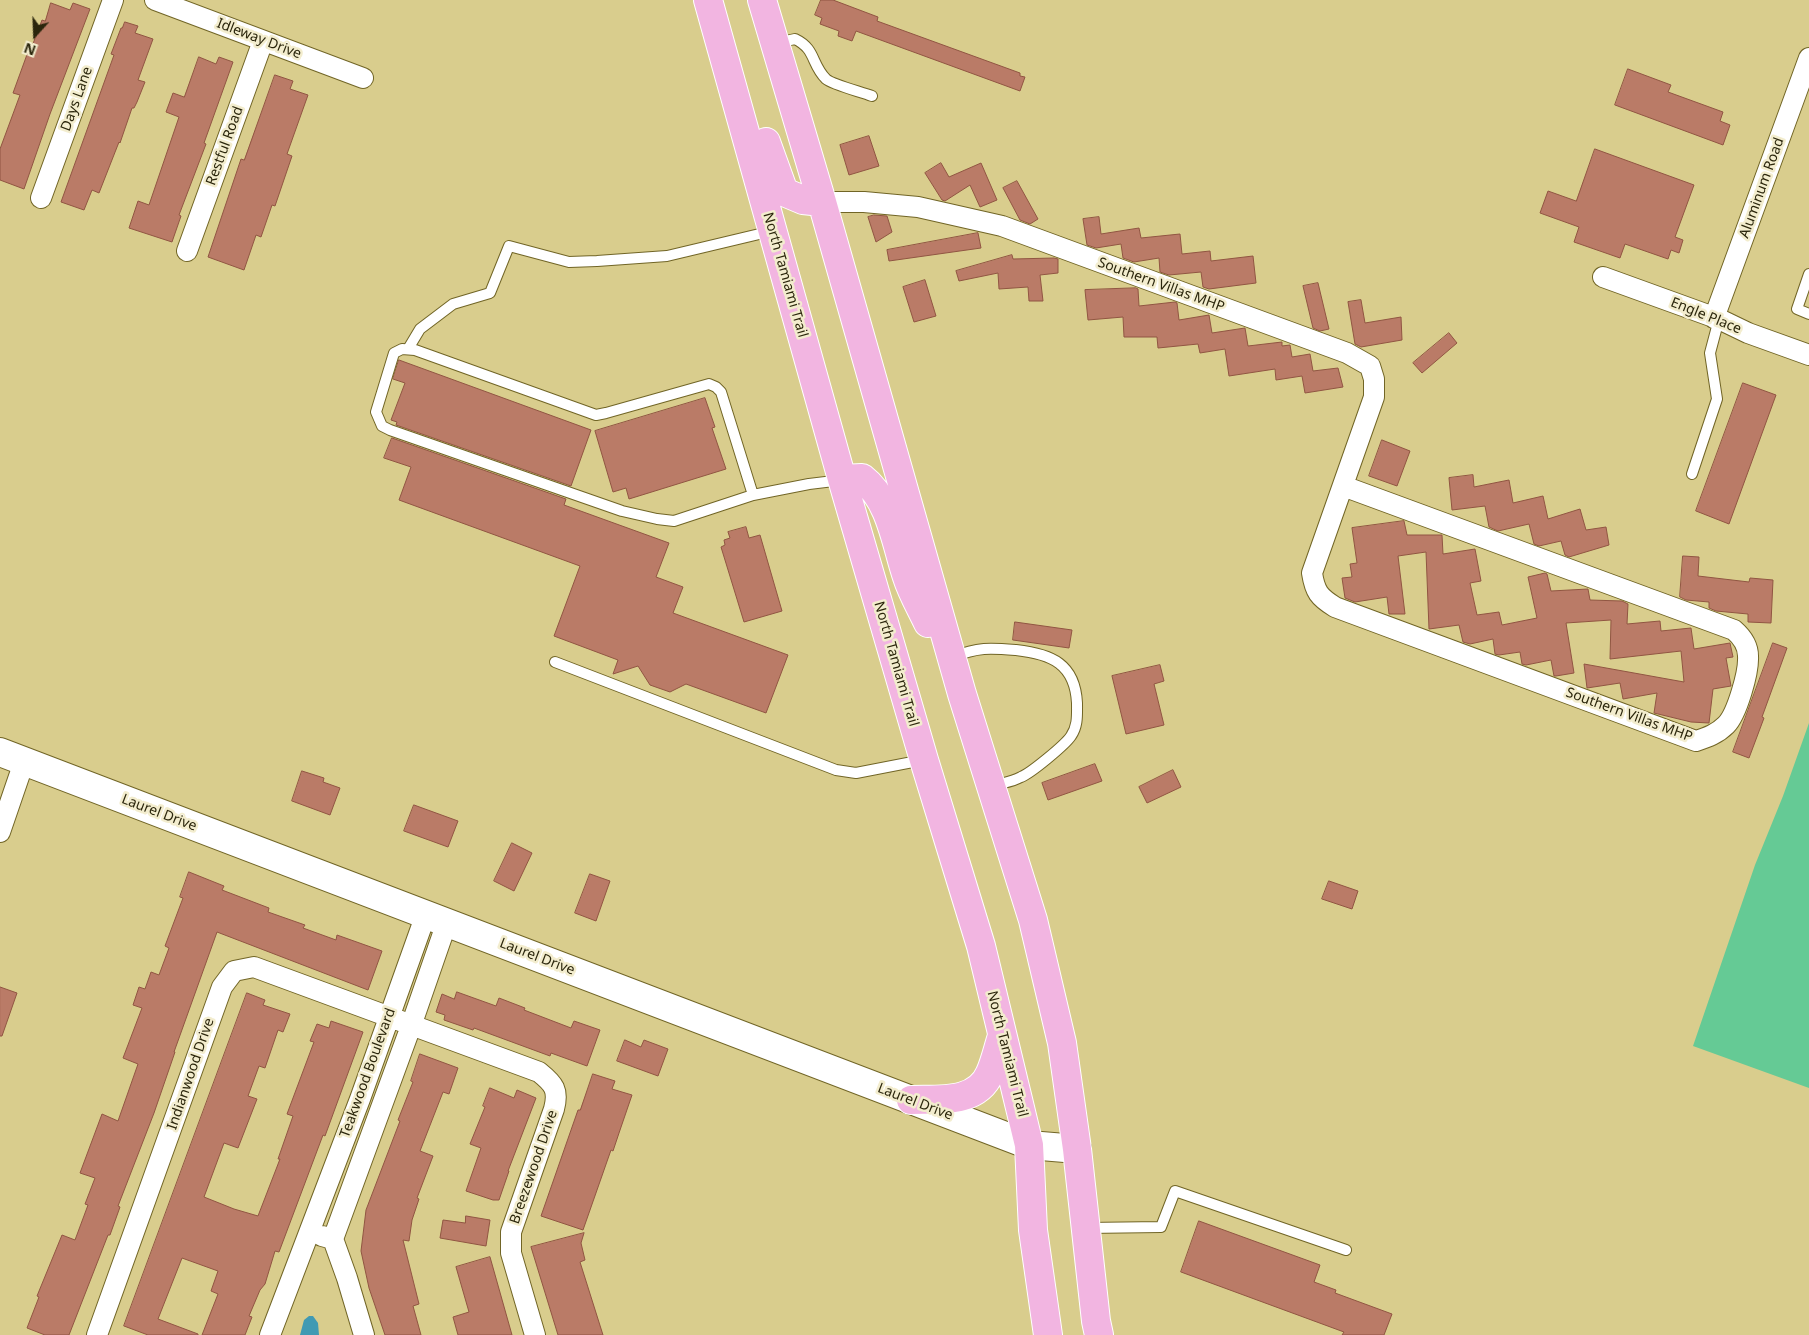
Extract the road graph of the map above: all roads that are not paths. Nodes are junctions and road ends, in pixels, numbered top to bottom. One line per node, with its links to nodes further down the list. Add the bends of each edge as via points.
1 (113, 0): 11 (street, Days Lane)
2 (155, 0): 6 (street, Idleway Drive)
3 (708, 0): 5 (main road, North Tamiami Trail)
4 (762, 0): 7 (main road)
5 (718, 37): 12 (main road, via 744,75 784,192 796,198); 13 (main road, North Tamiami Trail)
6 (263, 41): 9 (street, Idleway Drive); 14 (street, Restful Road)
7 (775, 44): 10 (lane, via 795,39 804,43 828,80); 12 (main road)
8 (1809, 58): 18 (street, Aluminum Road)
9 (363, 78)
10 (872, 96)
11 (41, 198)
12 (822, 202): 23 (street, Southern Villas MHP, via 918,207 1002,226 1347,353 1370,366 1374,397); 25 (main road)
13 (773, 230): 19 (lane, via 667,256 597,261 569,262 509,246 490,293 453,304 420,329); 22 (main road, North Tamiami Trail)
14 (187, 251)
15 (1809, 274): 17 (lane, via 1797,309)
16 (1604, 277): 18 (street, Engle Place)
17 (1809, 314)
18 (1717, 319): 20 (street, Engle Place); 21 (lane, via 1710,353 1717,399)
19 (408, 349): 24 (lane, via 596,415 709,384 721,392); 24 (lane, via 394,353 376,412 382,426 390,430 622,511 657,519 674,521)
20 (1809, 355)
21 (1692, 474)
22 (842, 479): 24 (lane); 25 (main road, via 862,478 885,507 908,580); 28 (main road, North Tamiami Trail)
23 (1342, 486): 23 (street, Southern Villas MHP, via 1312,573 1314,587 1335,607 1696,741 1714,736 1728,724 1739,704 1748,656 1744,638 1734,630)
24 (752, 495)
25 (949, 659): 29 (main road); 29 (lane, via 972,650 991,648 1051,657 1070,675 1076,692 1076,725 1071,737 1022,777)
26 (555, 662): 28 (lane, via 836,770 856,773)
27 (12, 757): 30 (street); 31 (street, Laurel Drive)
28 (924, 760): 34 (main road, North Tamiami Trail, via 981,946)
29 (991, 787): 37 (main road, via 1035,929 1062,1043)
30 (0, 832)
31 (436, 918): 32 (street, Teakwood Boulevard); 33 (street, Teakwood Boulevard); 35 (street, Laurel Drive)
32 (389, 1017): 33 (street, Breezewood Drive); 39 (street, Teakwood Boulevard); 42 (street, Indianwood Drive, via 254,967 234,970 222,987)
33 (411, 1026): 40 (street, Teakwood Boulevard); 45 (street, Breezewood Drive, via 539,1072 552,1082 557,1097 554,1109 511,1232 511,1253)
34 (1002, 1036): 35 (main road, via 990,1075 974,1093 958,1098); 36 (main road, North Tamiami Trail)
35 (911, 1100): 36 (street, Laurel Drive)
36 (1029, 1145): 37 (street, Laurel Drive); 46 (main road, North Tamiami Trail, via 1034,1230)
37 (1076, 1150): 38 (main road)
38 (1085, 1228): 41 (lane, via 1161,1227 1175,1191); 47 (main road)
39 (309, 1232): 40 (street); 43 (street, Teakwood Boulevard)
40 (333, 1239): 44 (street)
41 (1346, 1250)
42 (97, 1335)
43 (270, 1335)
44 (364, 1335)
45 (535, 1335)
46 (1048, 1335)
47 (1099, 1335)

